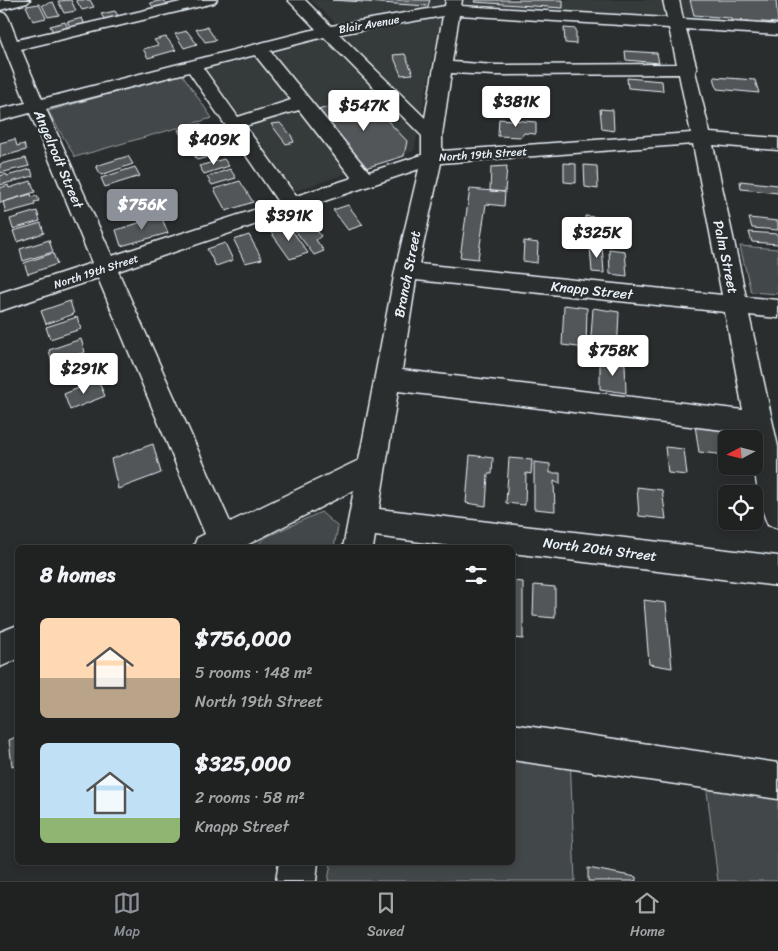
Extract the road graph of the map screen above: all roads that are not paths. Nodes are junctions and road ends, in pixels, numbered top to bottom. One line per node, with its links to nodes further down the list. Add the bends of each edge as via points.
1 (22, 0): 5 (street)
2 (209, 0): 10 (street)
3 (296, 0): 9 (street)
4 (671, 0): 7 (street, Palm Street)
5 (0, 5)
6 (453, 5): 7 (street, Blair Avenue); 9 (street, Blair Avenue); 13 (street, Branch Street)
7 (676, 24): 8 (street, Blair Avenue); 14 (street, Palm Street)
8 (778, 30)
9 (328, 31): 11 (street, Blair Avenue); 19 (street)
10 (5, 35): 16 (street, Angelrodt Street)
11 (259, 49): 12 (street, Blair Avenue); 15 (street)
12 (193, 66): 16 (street, Blair Avenue); 18 (street)
13 (443, 66): 14 (street, via 495,70); 19 (street, Branch Street)
14 (688, 69): 20 (street, Palm Street)
15 (302, 103): 18 (street); 23 (street)
16 (36, 106): 17 (street, Blair Avenue); 25 (street, Angelrodt Street)
17 (0, 115)
18 (234, 124): 24 (street)
19 (432, 135): 22 (street, Branch Street)
20 (702, 138): 21 (street, North 19th Street); 22 (street, North 19th Street); 28 (street, Palm Street)
21 (778, 144)
22 (432, 158): 23 (street, North 19th Street); 26 (street, Branch Street)
23 (366, 181): 24 (street, North 19th Street)
24 (292, 206): 25 (street, North 19th Street)
25 (106, 268): 27 (street, North 19th Street); 35 (street, Angelrodt Street)
26 (406, 271): 28 (street, Knapp Street); 30 (street, Branch Street)
27 (0, 302)
28 (736, 305): 29 (street, Knapp Street); 31 (street, Palm Street)
29 (778, 309)
30 (387, 379): 31 (street); 32 (street, Branch Street)
31 (760, 423): 33 (street, Palm Street)
32 (372, 467): 34 (street, Branch Street); 35 (street)
33 (778, 516)
34 (360, 534): 36 (street, North 20th Street)
35 (219, 545)
36 (484, 545)
37 (515, 548): 38 (street, North 20th Street)
38 (778, 571)
39 (15, 642): 40 (street)
40 (0, 650)
41 (515, 742): 42 (street)
42 (778, 781)
43 (299, 865): 44 (street)
44 (296, 881)

